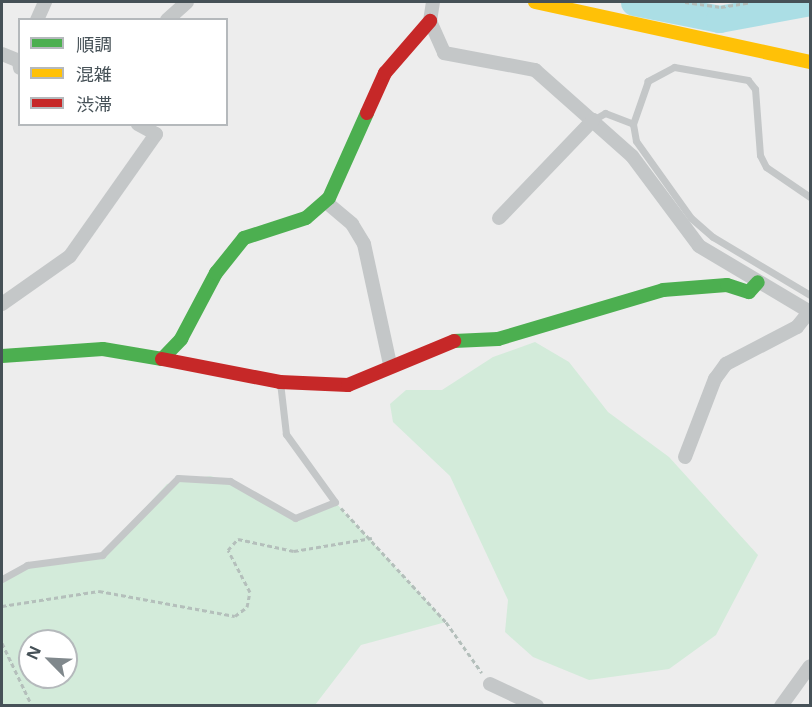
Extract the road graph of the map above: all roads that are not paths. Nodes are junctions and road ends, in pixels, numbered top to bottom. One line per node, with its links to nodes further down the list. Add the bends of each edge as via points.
1 (45, 2): 5 (street)
2 (187, 2): 6 (street)
3 (433, 2): 7 (street)
4 (535, 2): 10 (street)
5 (38, 18)
6 (169, 18)
7 (430, 21): 11 (street, via 444,53 535,70); 15 (street, via 385,73 349,164)
8 (2, 54): 9 (street)
9 (18, 61)
10 (810, 62)
11 (593, 120): 12 (lane, via 605,114); 16 (street); 17 (street, via 632,156 699,246)
12 (633, 124): 14 (lane, via 648,81 660,72 674,67 739,76 755,89 760,155 766,167); 18 (lane, via 636,141 691,218 713,237)
13 (142, 126): 19 (street, via 156,134 70,256)
14 (810, 197)
15 (326, 202): 22 (street, via 306,218 244,238 216,273 181,339); 23 (street, via 352,224 364,244)
16 (499, 218)
17 (758, 282): 20 (street); 23 (street, via 745,293 727,285 663,290 498,339 474,336 435,345)
18 (810, 295)
19 (2, 304)
20 (810, 312): 25 (street, via 797,327 726,364 715,379)
21 (2, 356): 22 (street, via 103,349)
22 (162, 359): 24 (street)
23 (390, 364): 24 (street, via 348,385)
24 (280, 382): 26 (lane, via 286,434 335,502 296,518 230,481 178,477 102,555 27,565)
25 (685, 457)
26 (2, 579)
27 (810, 666): 30 (street)
28 (490, 684): 29 (street)
29 (537, 705)
30 (781, 705)

